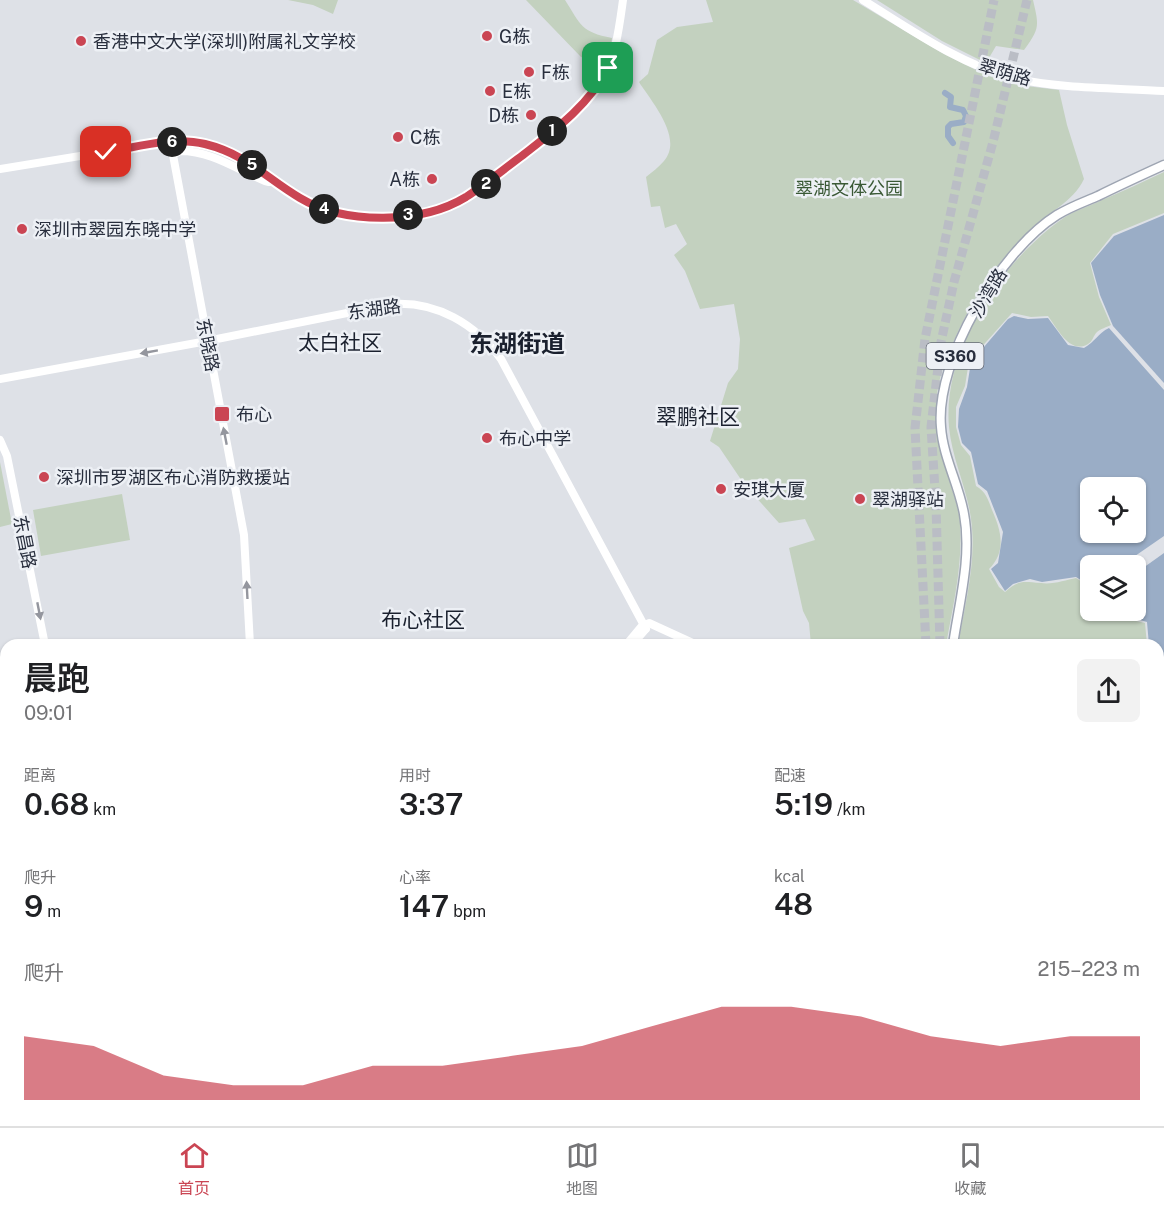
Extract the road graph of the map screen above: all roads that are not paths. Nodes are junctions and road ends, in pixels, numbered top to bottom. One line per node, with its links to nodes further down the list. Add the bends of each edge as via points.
1 (622, 0): 6 (street, via 614,52 591,95 534,146 454,204 397,216 355,216 312,204)
2 (863, 0): 3 (street, 翠荫路, via 945,50 995,73 1053,84)
3 (1164, 91)
4 (1164, 165): 17 (main road, 沙湾路 / S360, via 1075,206 1042,226 993,280 966,331 945,381 941,415 943,441 961,497 966,531 965,567)
5 (0, 169): 6 (street, via 184,142 203,143 228,152)
6 (274, 179): 7 (street, 东晓路, via 264,181 202,153 180,151 173,155)
7 (207, 341): 8 (street, 东湖路, one-way to 8); 10 (street, 东湖路, via 392,304 426,307 465,323 501,359); 12 (street, 东晓路, one-way to 7, via 244,535)
8 (0, 378)
9 (0, 440): 11 (street, 东昌路, one-way to 11, via 10,468)
10 (645, 627): 13 (street); 14 (street); 15 (street); 16 (street, via 652,625)
11 (44, 639)
12 (250, 639)
13 (632, 639)
14 (636, 639)
15 (672, 639)
16 (684, 639)
17 (954, 639)

